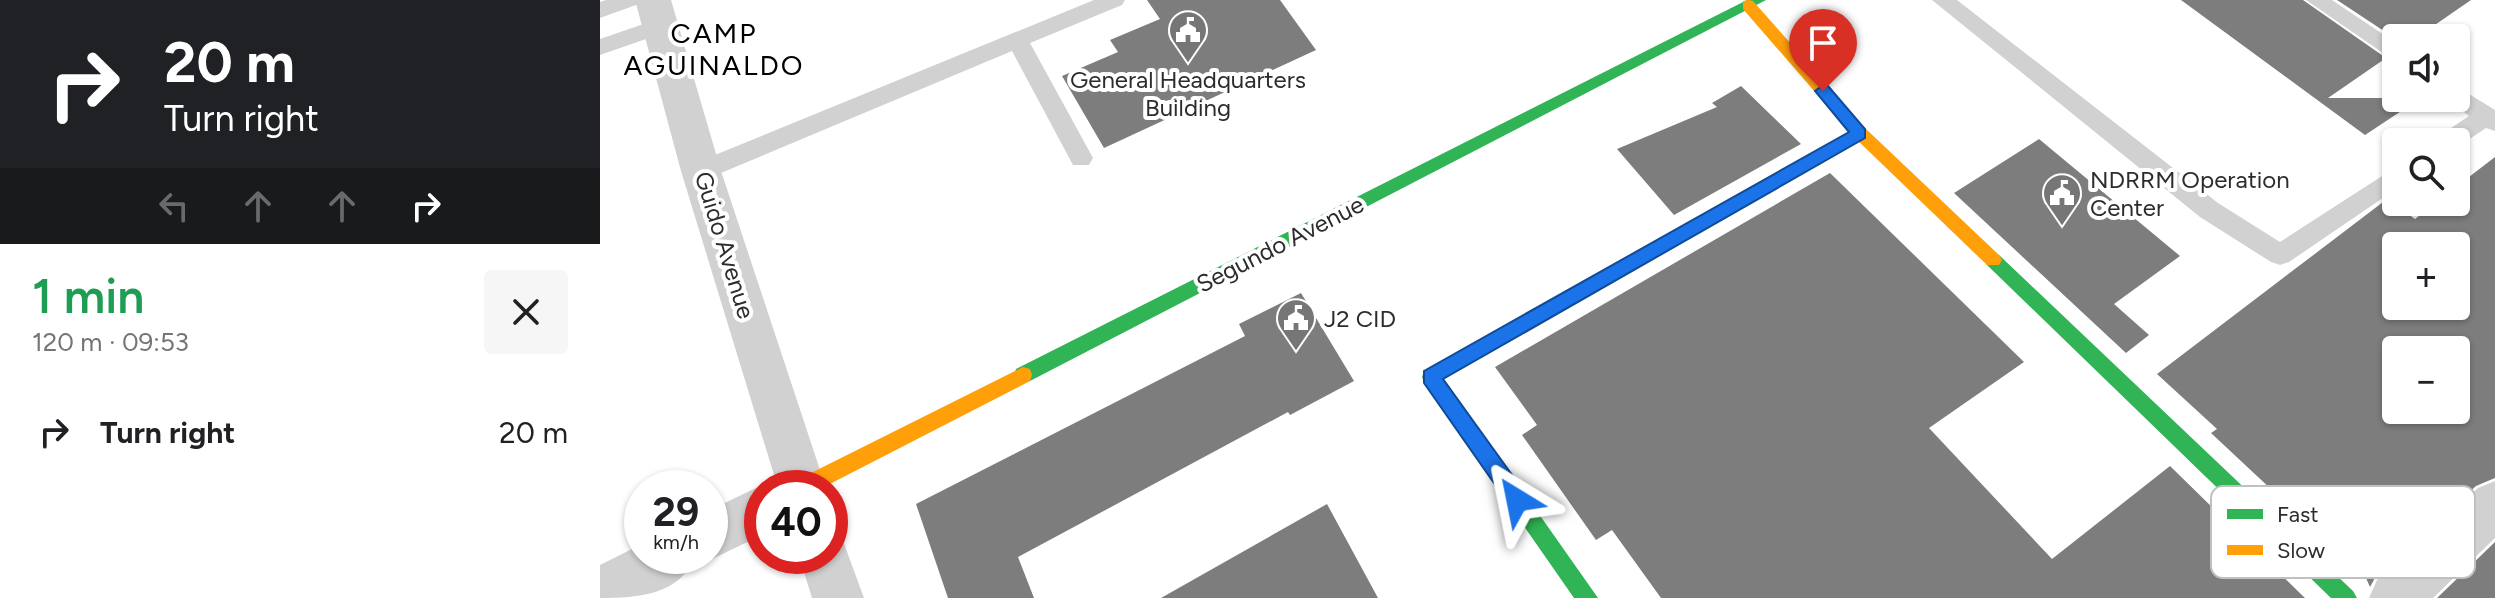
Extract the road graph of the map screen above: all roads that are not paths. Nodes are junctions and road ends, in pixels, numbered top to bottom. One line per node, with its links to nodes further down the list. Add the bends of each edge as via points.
1 (628, 0): 7 (lane)
2 (1114, 0): 6 (lane)
3 (1943, 0): 18 (lane, via 2209,210 2280,255)
4 (2317, 0): 10 (lane)
5 (1750, 2): 15 (street); 20 (street, Segundo Avenue)
6 (1064, 9): 9 (lane)
7 (600, 10)
8 (657, 13): 11 (lane); 17 (street, Guido Avenue)
9 (1018, 41): 16 (lane); 17 (lane)
10 (2382, 44)
11 (600, 47)
12 (2470, 105): 13 (lane)
13 (2490, 119): 14 (lane)
14 (2470, 130)
15 (1860, 133): 21 (street); 30 (street, via 1431,377)
16 (1081, 158)
17 (701, 171): 19 (street, Guido Avenue)
18 (2382, 186)
19 (796, 470)
20 (837, 470)
21 (2229, 486)
22 (2495, 505): 23 (street)
23 (2475, 524)
24 (636, 574): 28 (street)
25 (830, 574): 29 (street)
26 (2325, 578): 31 (street)
27 (2417, 578): 32 (street)
28 (600, 593)
29 (838, 598)
30 (1587, 598)
31 (2346, 598)
32 (2395, 598)

